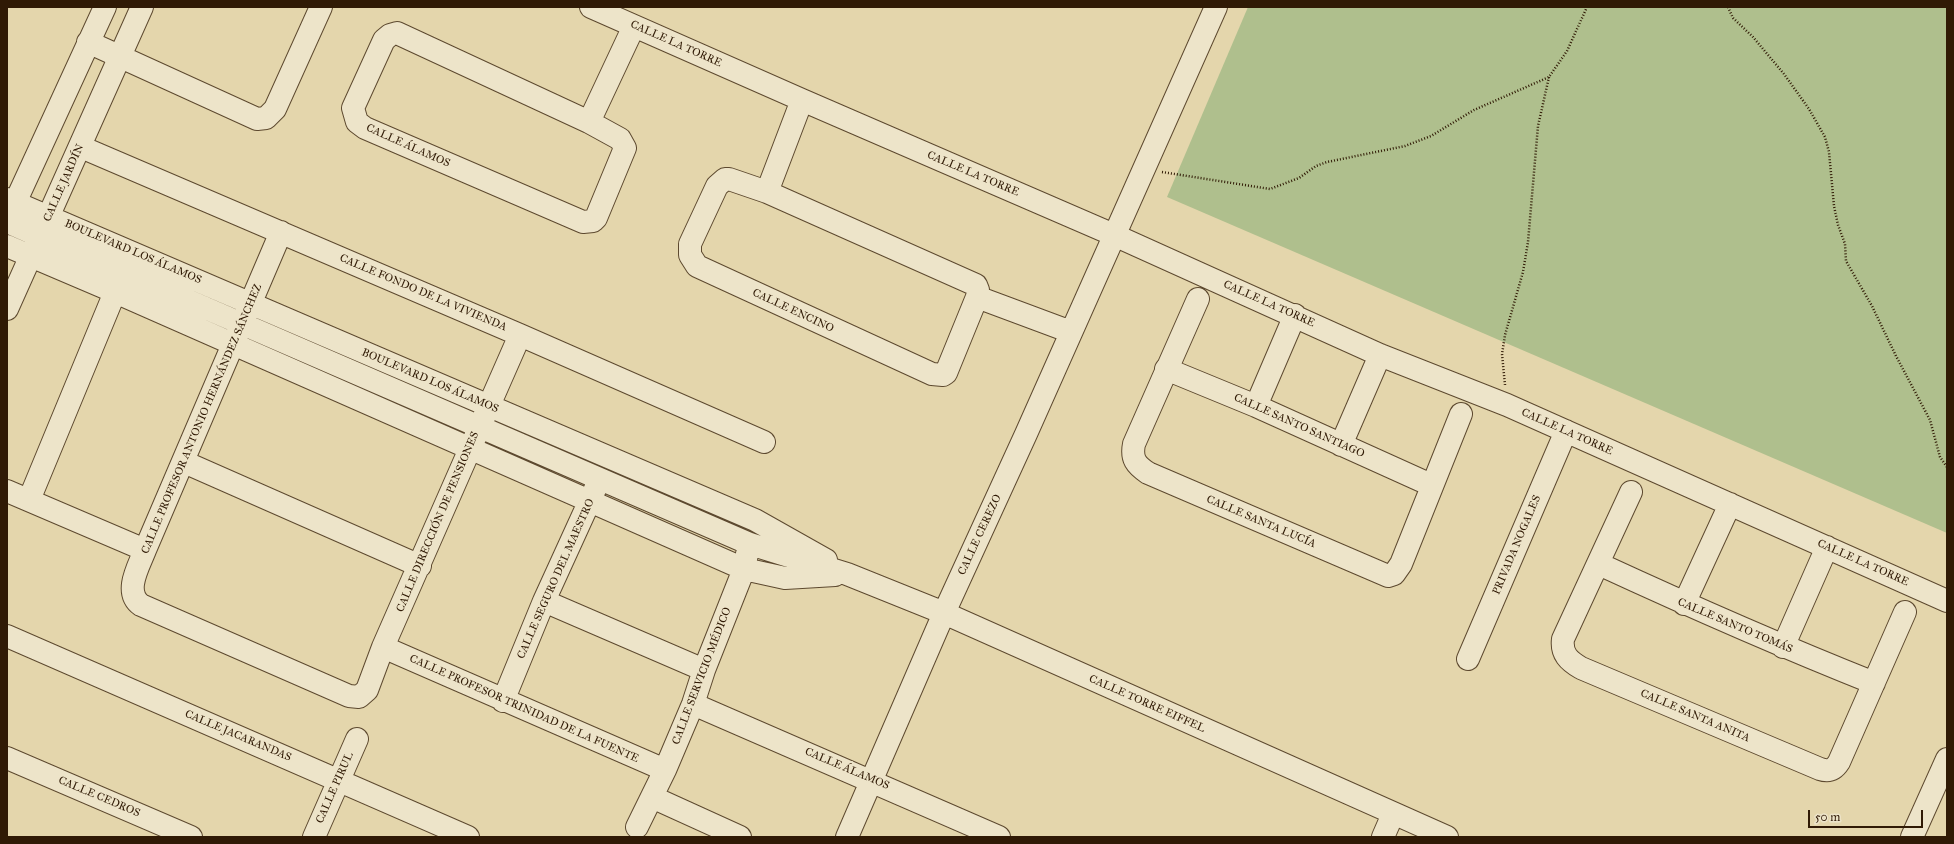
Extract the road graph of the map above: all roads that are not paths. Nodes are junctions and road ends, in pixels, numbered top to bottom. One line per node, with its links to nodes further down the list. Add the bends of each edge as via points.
1 (105, 7): 7 (street)
2 (142, 7): 8 (street, CALLE JARDÍN)
3 (321, 7): 8 (street, via 275,109 266,118 257,119)
4 (591, 7): 6 (street, CALLE LA TORRE)
5 (1216, 7): 16 (street, CALLE CEREZO)
6 (634, 26): 9 (street, CALLE LA TORRE); 10 (street)
7 (88, 42): 8 (street); 13 (street)
8 (119, 56): 11 (street, CALLE JARDÍN)
9 (802, 100): 12 (street); 16 (street, CALLE LA TORRE)
10 (589, 122): 10 (street, CALLE ÁLAMOS, via 397,33 384,40 353,108 357,122 365,128 587,223 596,218 625,148 620,140)
11 (81, 147): 14 (street, CALLE JARDÍN); 15 (street, CALLE FONDO DE LA VIVIENDA)
12 (767, 192): 21 (street, CALLE ENCINO, via 974,284 978,290); 21 (street, CALLE ENCINO, via 729,179 720,183 690,244 690,255 697,266 938,375 946,373)
13 (9, 211): 14 (street, BOULEVARD LOS ÁLAMOS); 17 (street, BOULEVARD LOS ÁLAMOS)
14 (49, 216): 17 (street, CALLE JARDÍN); 23 (street, BOULEVARD LOS ÁLAMOS)
15 (281, 232): 23 (street, CALLE PROFESOR ANTONIO HERNÁNDEZ SÁNCHEZ); 28 (street, CALLE FONDO DE LA VIVIENDA)
16 (1114, 235): 25 (street, CALLE LA TORRE); 27 (street, CALLE CEREZO)
17 (41, 236): 19 (street, CALLE JARDÍN); 26 (street, BOULEVARD LOS ÁLAMOS)
18 (7, 246): 19 (street)
19 (31, 256): 20 (street); 24 (street, CALLE JARDÍN)
20 (115, 292): 29 (street); 46 (street)
21 (977, 297): 27 (street)
22 (1198, 299): 31 (street, CALLE SANTA LUCÍA)
23 (251, 304): 26 (street, CALLE PROFESOR ANTONIO HERNÁNDEZ SÁNCHEZ); 32 (street, BOULEVARD LOS ÁLAMOS)
24 (7, 309)
25 (1295, 315): 30 (street, CALLE LA TORRE); 33 (street)
26 (242, 324): 29 (street, CALLE PROFESOR ANTONIO HERNÁNDEZ SÁNCHEZ); 35 (street, BOULEVARD LOS ÁLAMOS)
27 (1070, 332): 61 (street, CALLE CEREZO, via 1023,442)
28 (520, 335): 32 (street, CALLE DIRECCIÓN DE PENSIONES); 37 (street, CALLE FONDO DE LA VIVIENDA)
29 (234, 345): 39 (street); 41 (street, CALLE PROFESOR ANTONIO HERNÁNDEZ SÁNCHEZ)
30 (1380, 355): 36 (street, CALLE LA TORRE, via 1507,405); 38 (street)
31 (1166, 369): 33 (street, CALLE SANTO SANTIAGO); 43 (street, CALLE SANTA LUCÍA, via 1132,452 1136,463 1148,473 1388,576 1394,574 1401,564)
32 (488, 405): 35 (street, CALLE DIRECCIÓN DE PENSIONES); 40 (street, BOULEVARD LOS ÁLAMOS)
33 (1256, 406): 38 (street, CALLE SANTO SANTIAGO)
34 (1461, 414): 43 (street, CALLE SANTA LUCÍA)
35 (479, 427): 39 (street, CALLE DIRECCIÓN DE PENSIONES); 42 (street, BOULEVARD LOS ÁLAMOS)
36 (1566, 432): 48 (street, CALLE LA TORRE); 65 (street, PRIVADA NOGALES)
37 (764, 442)
38 (1341, 445): 43 (street, CALLE SANTO SANTIAGO)
39 (470, 449): 47 (street); 54 (street, CALLE DIRECCIÓN DE PENSIONES)
40 (610, 458): 42 (street, CALLE SEGURO DEL MAESTRO); 49 (street, BOULEVARD LOS ÁLAMOS)
41 (184, 462): 52 (street, CALLE PROFESOR ANTONIO HERNÁNDEZ SÁNCHEZ); 54 (street)
42 (601, 478): 47 (street, CALLE SEGURO DEL MAESTRO); 50 (street, BOULEVARD LOS ÁLAMOS)
43 (1431, 485)
44 (7, 491): 46 (street)
45 (1630, 492): 53 (street, CALLE SANTA ANITA)
46 (29, 500): 52 (street)
47 (590, 500): 55 (street); 57 (street, CALLE SEGURO DEL MAESTRO)
48 (1730, 504): 51 (street, CALLE LA TORRE); 59 (street)
49 (756, 520): 50 (street, CALLE SERVICIO MÉDICO); 56 (street, BOULEVARD LOS ÁLAMOS)
50 (750, 544): 55 (street, CALLE SERVICIO MÉDICO); 56 (street, BOULEVARD LOS ÁLAMOS)
51 (1827, 547): 58 (street, CALLE LA TORRE); 64 (street)
52 (145, 550): 68 (street, CALLE PROFESOR ANTONIO HERNÁNDEZ SÁNCHEZ, via 133,586 134,596 141,605)
53 (1599, 564): 59 (street, CALLE SANTO TOMÁS); 67 (street, CALLE SANTA ANITA, via 1562,639 1562,650 1567,658 1581,668 1828,771 1840,762)
54 (420, 566): 63 (street, CALLE DIRECCIÓN DE PENSIONES)
55 (744, 569): 56 (street, via 784,578); 66 (street, CALLE SERVICIO MÉDICO)
56 (847, 574): 61 (street, CALLE TORRE EIFFEL)
57 (544, 601): 66 (street); 69 (street, CALLE SEGURO DEL MAESTRO)
58 (1947, 601)
59 (1684, 604): 64 (street, CALLE SANTO TOMÁS)
60 (1905, 612): 67 (street, CALLE SANTA ANITA)
61 (944, 613): 76 (street, CALLE CEREZO); 78 (street, CALLE TORRE EIFFEL)
62 (7, 636): 75 (street, CALLE JACARANDAS)
63 (383, 647): 68 (street, CALLE DIRECCIÓN DE PENSIONES, via 367,690 359,697); 69 (street, CALLE PROFESOR TRINIDAD DE LA FUENTE)
64 (1783, 647): 67 (street, CALLE SANTO TOMÁS)
65 (1468, 659)
66 (704, 670): 70 (street, CALLE SERVICIO MÉDICO)
67 (1874, 683)
68 (349, 696)
69 (503, 701): 74 (street, CALLE PROFESOR TRINIDAD DE LA FUENTE)
70 (693, 704): 74 (street, CALLE SERVICIO MÉDICO); 76 (street, CALLE ÁLAMOS)
71 (356, 739): 75 (street, CALLE PIRUL)
72 (7, 758): 80 (street, CALLE CEDROS)
73 (1947, 759): 88 (street)
74 (665, 770): 77 (street, CALLE SERVICIO MÉDICO)
75 (339, 780): 81 (street, CALLE PIRUL); 82 (street, CALLE JACARANDAS)
76 (872, 780): 84 (street, CALLE CEREZO); 85 (street, CALLE ÁLAMOS)
77 (652, 798): 79 (street, CALLE SERVICIO MÉDICO); 83 (street)
78 (1393, 814): 86 (street); 87 (street, CALLE TORRE EIFFEL)
79 (638, 827)
80 (191, 837)
81 (314, 837)
82 (468, 837)
83 (740, 837)
84 (847, 837)
85 (999, 837)
86 (1383, 837)
87 (1447, 837)
88 (1912, 837)

